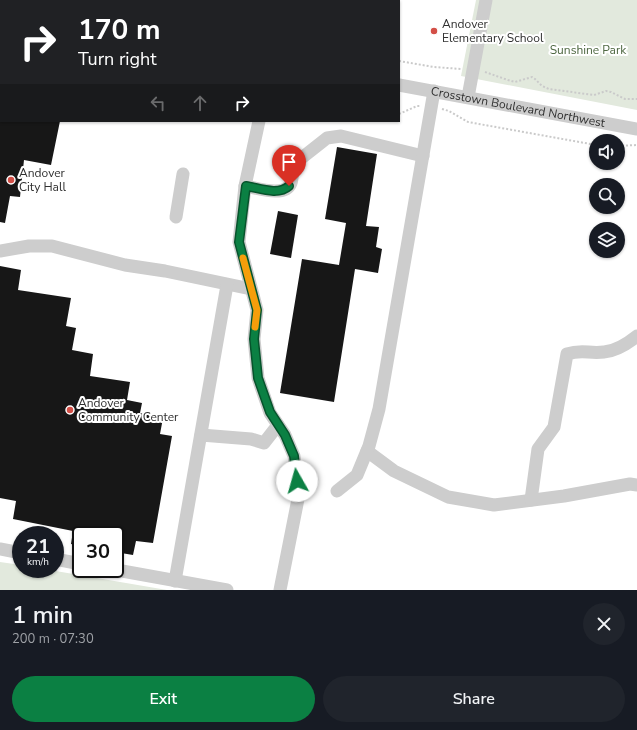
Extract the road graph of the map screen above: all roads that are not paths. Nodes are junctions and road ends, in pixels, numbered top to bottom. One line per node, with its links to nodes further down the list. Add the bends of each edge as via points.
1 (486, 0): 4 (street)
2 (400, 85): 3 (street, Crosstown Boulevard Northwest)
3 (434, 91): 4 (street, Crosstown Boulevard Northwest); 7 (street)
4 (468, 97): 6 (street, Crosstown Boulevard Northwest)
5 (259, 122): 9 (street)
6 (637, 129)
7 (423, 156): 9 (street, via 341,136 327,138 294,164 291,182 285,190 278,192); 17 (street, via 379,409)
8 (183, 174): 10 (street)
9 (246, 186): 13 (street, via 239,242)
10 (176, 217)
11 (0, 251): 12 (street, via 29,246 52,246 125,265)
12 (227, 285): 13 (street); 16 (street)
13 (251, 289): 15 (street, via 257,310 254,339 258,378 270,412)
14 (637, 336): 20 (street, via 618,349 604,352 576,351 567,354 554,427 538,449)
15 (278, 425): 16 (street, via 264,443 251,439); 26 (street, via 294,456 299,494)
16 (201, 435): 24 (street)
17 (367, 451): 19 (street, via 357,476); 20 (street, via 394,471 448,497 494,505)
18 (637, 485): 20 (street)
19 (337, 491)
20 (531, 500)
21 (0, 549): 22 (street)
22 (12, 551)
23 (124, 571): 24 (street)
24 (175, 581): 25 (street)
25 (227, 590)
26 (280, 590)

